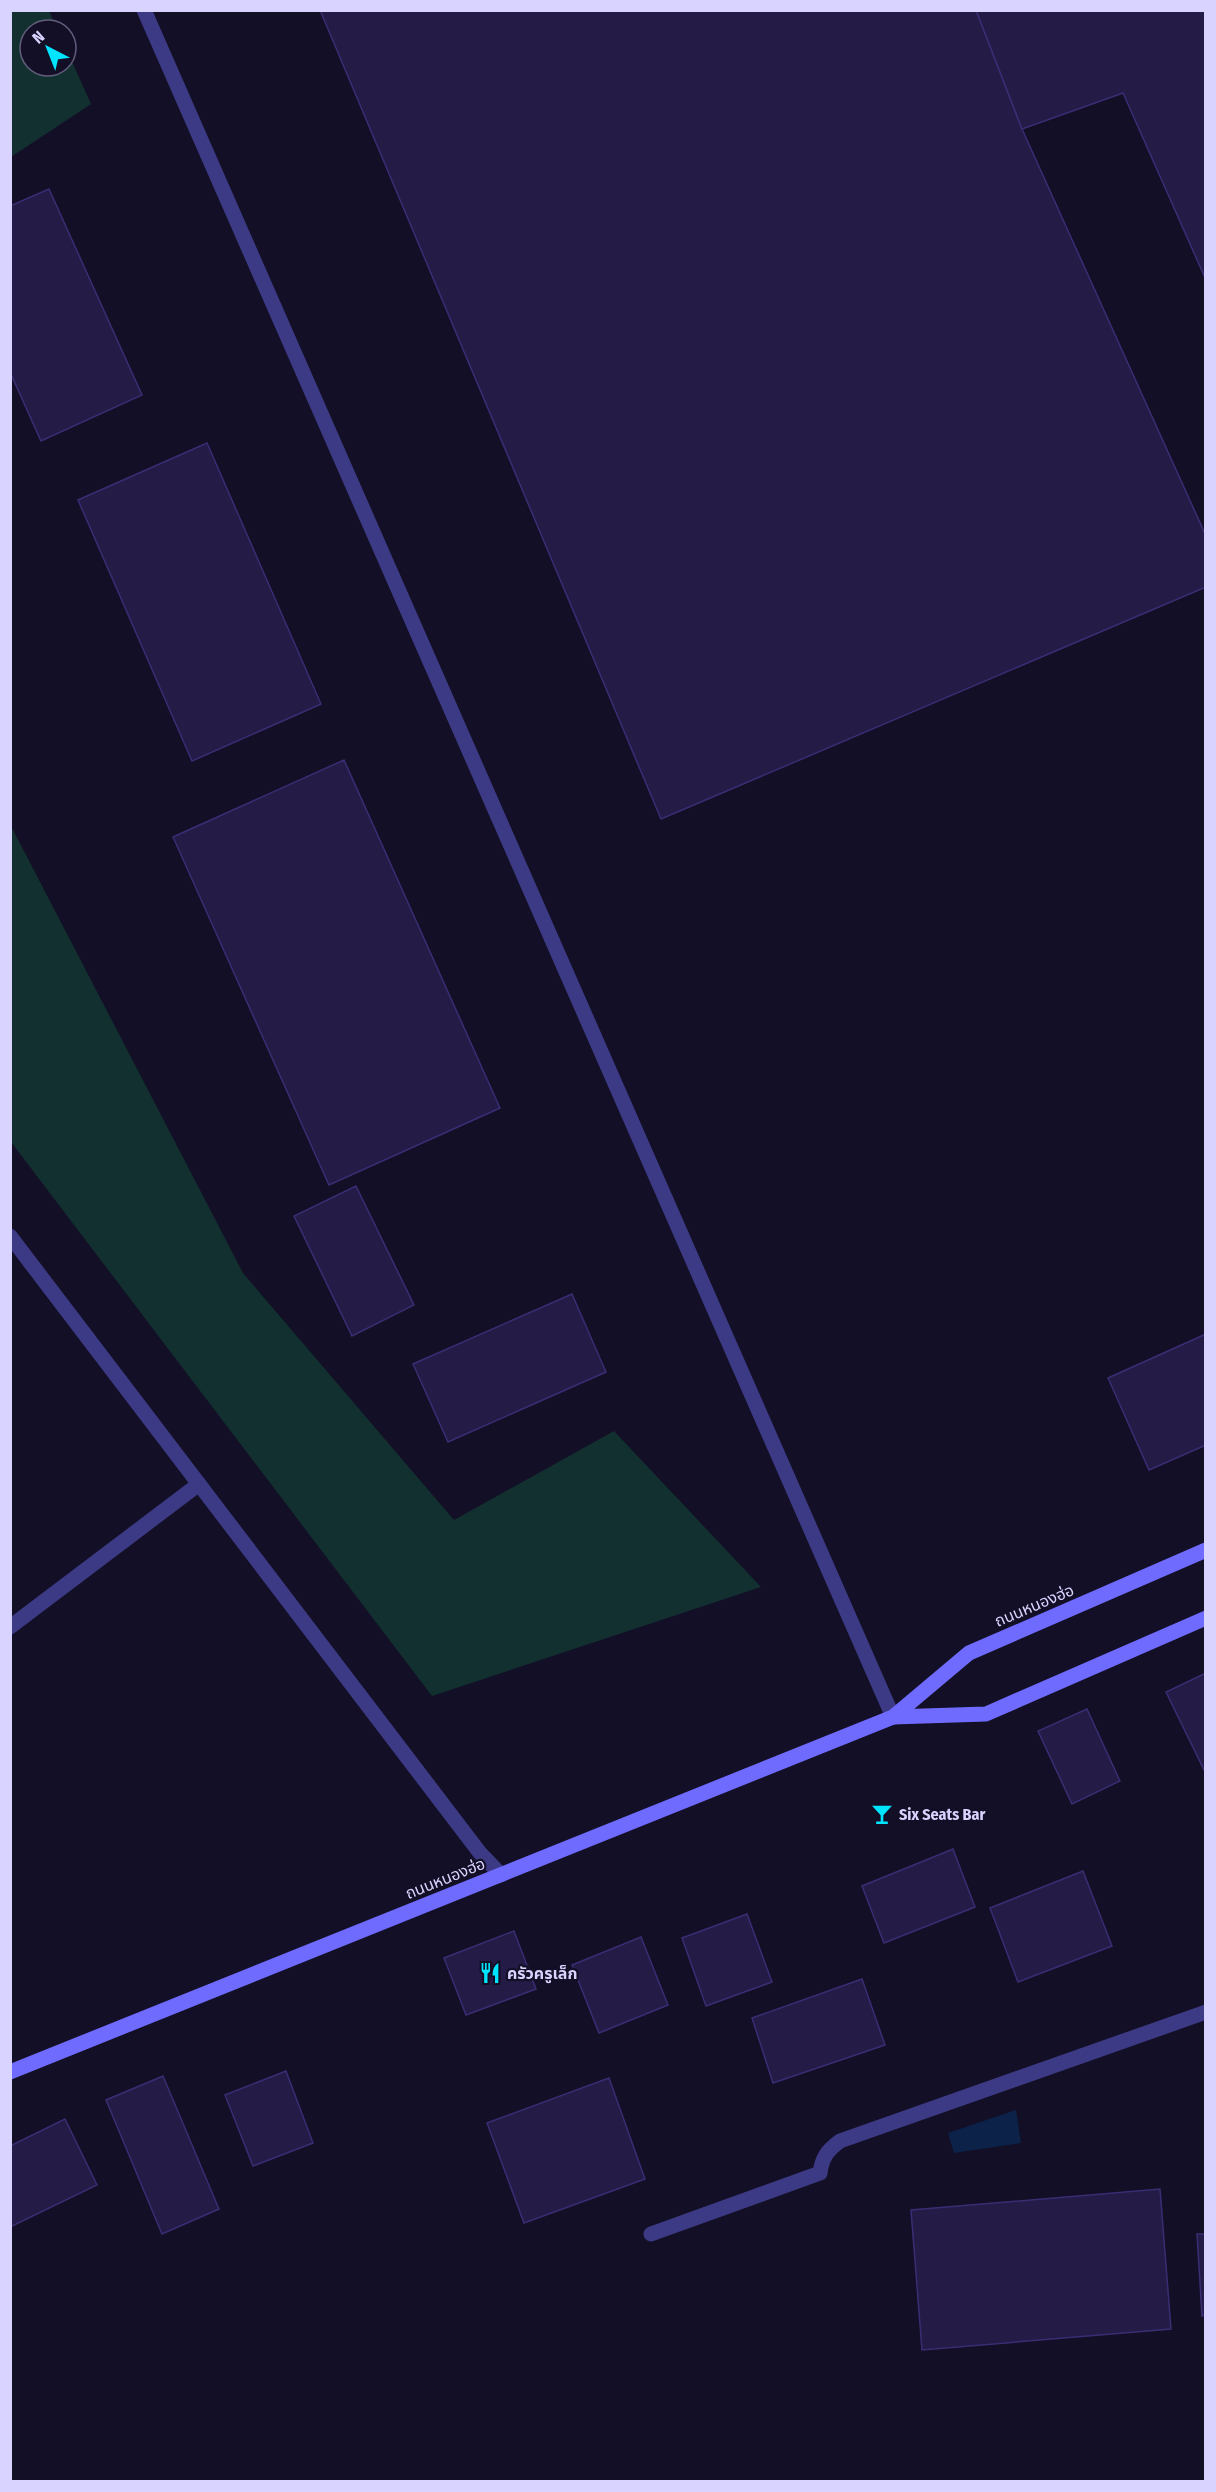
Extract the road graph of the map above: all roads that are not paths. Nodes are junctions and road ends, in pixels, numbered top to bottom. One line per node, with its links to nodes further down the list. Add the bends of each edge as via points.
1 (144, 10): 7 (street)
2 (10, 1236): 3 (street)
3 (199, 1484): 6 (street); 8 (street, via 480,1853)
4 (1206, 1550): 7 (street, ถนนหนองฮ่อ, via 969,1653)
5 (1206, 1618): 7 (street, ถนนหนองฮ่อ, via 986,1714)
6 (10, 1627)
7 (893, 1717): 8 (street, ถนนหนองฮ่อ)
8 (501, 1875): 10 (street, ถนนหนองฮ่อ)
9 (1206, 2012): 11 (street, via 840,2141 828,2150 820,2173)
10 (10, 2072)
11 (651, 2234)

